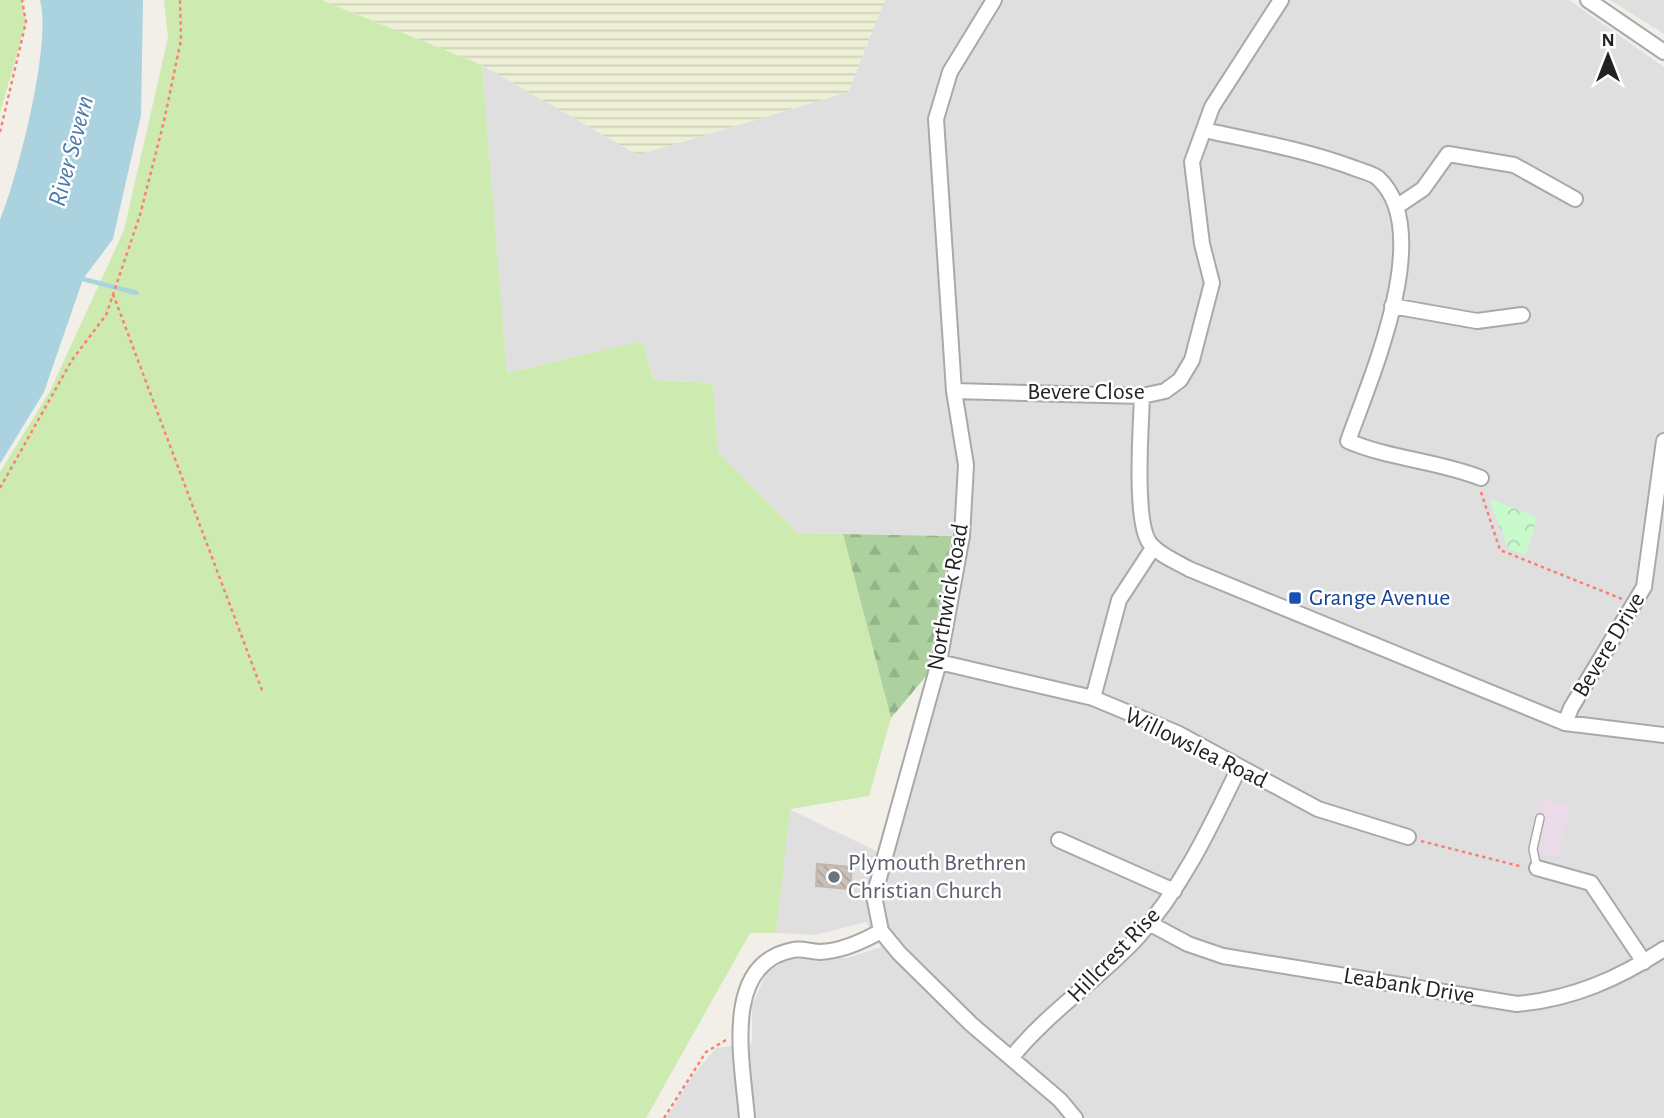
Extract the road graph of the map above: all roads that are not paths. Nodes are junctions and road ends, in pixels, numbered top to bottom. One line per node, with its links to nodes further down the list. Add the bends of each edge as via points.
1 (994, 0): 10 (street, Northwick Road, via 950,72 936,119)
2 (1282, 0): 5 (street, Bevere Close, via 1212,107)
3 (1588, 0): 4 (street)
4 (1664, 52)
5 (1204, 130): 7 (street, via 1316,154 1376,176); 11 (street, Bevere Close, via 1192,162 1202,244 1212,283 1192,360 1180,380 1165,391)
6 (1575, 199): 7 (street, via 1514,166 1448,154 1423,189)
7 (1396, 207): 8 (street, via 1403,250)
8 (1392, 306): 9 (street, via 1477,321); 13 (street, via 1348,441)
9 (1522, 315)
10 (954, 391): 11 (street, Bevere Close); 15 (street, Northwick Road, via 966,466 963,524)
11 (1142, 396): 14 (street, via 1139,482 1147,540)
12 (1664, 441): 17 (street, Bevere Drive, via 1647,575 1634,606)
13 (1481, 478)
14 (1153, 548): 16 (street, via 1119,600); 17 (street, via 1189,569)
15 (939, 662): 16 (street, Willowslea Road); 26 (street, Northwick Road, via 876,885 875,910)
16 (1093, 698): 19 (street, Willowslea Road, via 1177,733)
17 (1565, 723): 18 (street)
18 (1664, 735)
19 (1239, 768): 21 (street, Willowslea Road, via 1318,809); 24 (street, Hillcrest Rise)
20 (1540, 818): 23 (lane, via 1533,849)
21 (1408, 837)
22 (1059, 840): 24 (street)
23 (1537, 868): 28 (street, via 1591,883)
24 (1174, 891): 25 (street, Hillcrest Rise)
25 (1149, 923): 28 (street, Leabank Drive, via 1223,956 1517,1004 1553,1001); 29 (street, Hillcrest Rise)
26 (881, 931): 29 (street, via 971,1024); 30 (street, via 845,948 796,949 772,956 758,968 742,1009)
27 (1664, 948): 28 (street, Leabank Drive)
28 (1644, 962)
29 (1013, 1057): 31 (street)
30 (747, 1118)
31 (1075, 1118)

